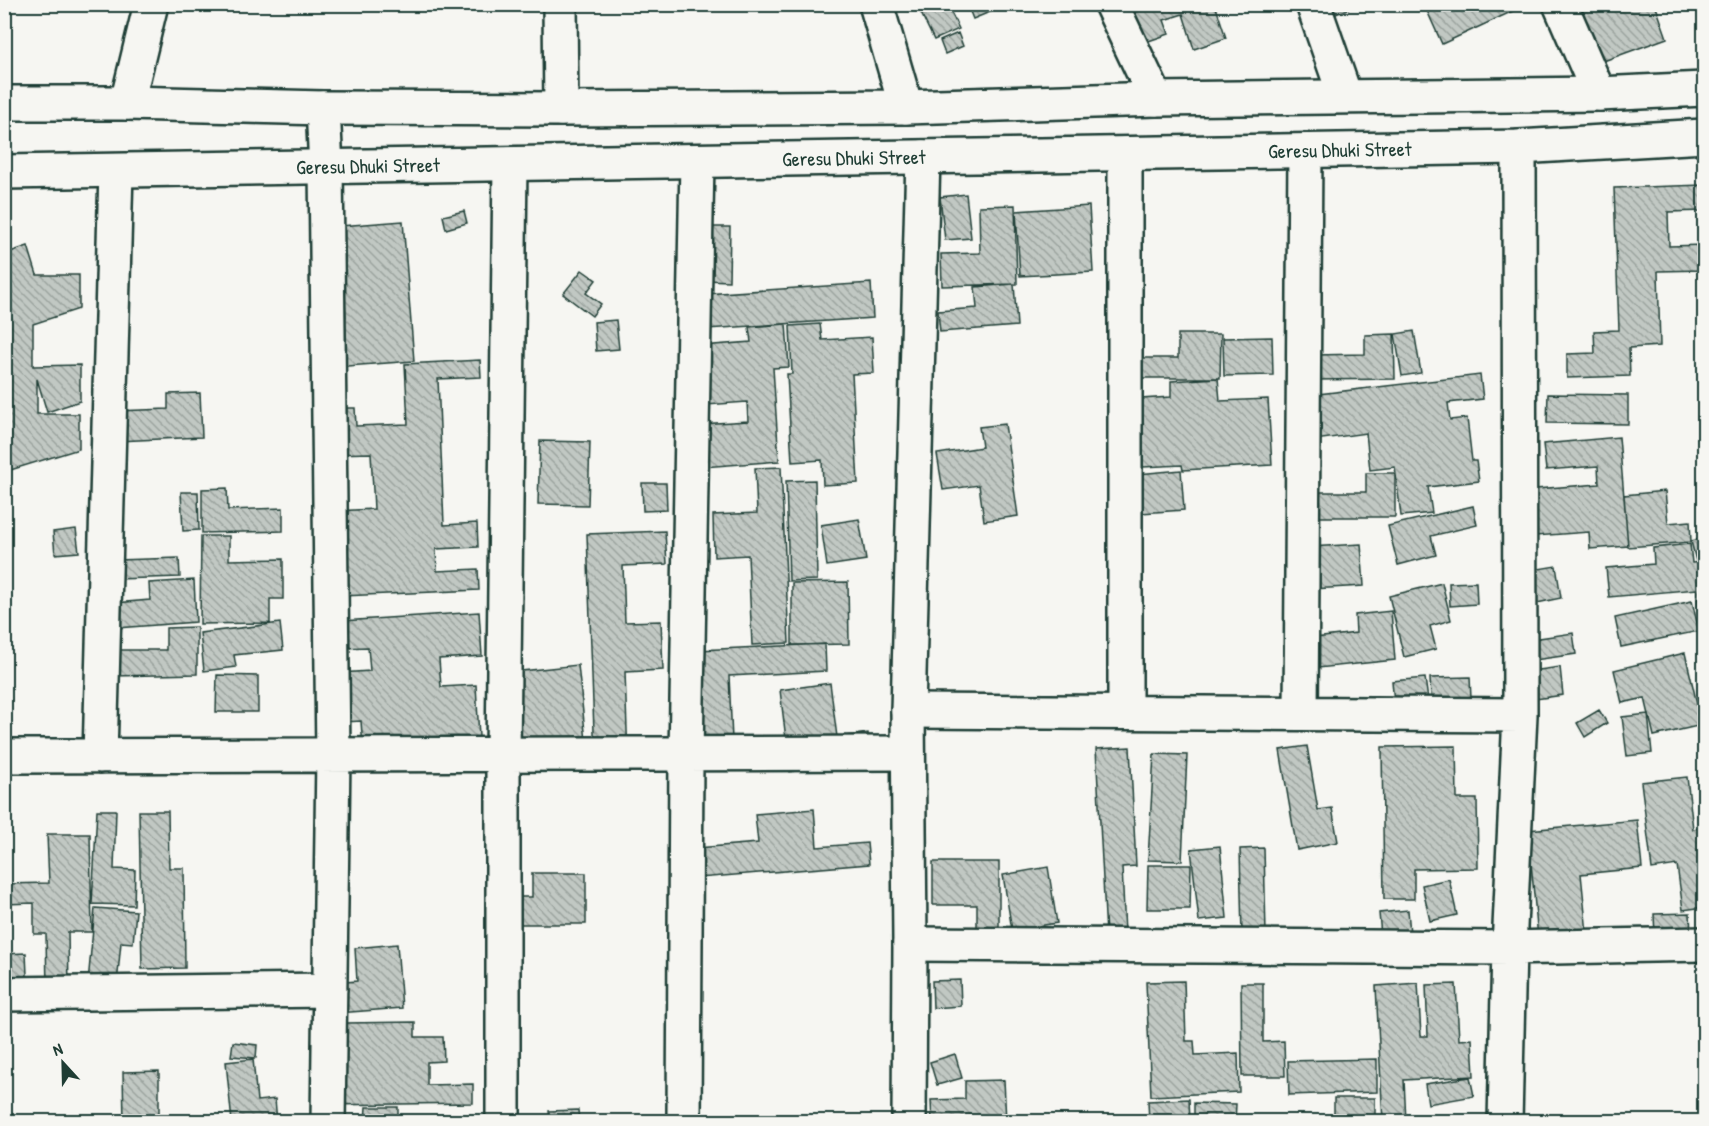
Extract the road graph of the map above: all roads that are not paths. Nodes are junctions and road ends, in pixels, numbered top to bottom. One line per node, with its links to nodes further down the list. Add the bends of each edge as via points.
1 (151, 4): 12 (street)
2 (560, 4): 15 (street)
3 (876, 4): 13 (street)
4 (1111, 4): 10 (street)
5 (1312, 4): 9 (street)
6 (1560, 4): 8 (street)
7 (1704, 89): 8 (street)
8 (1599, 94): 9 (street)
9 (1346, 96): 10 (street)
10 (1156, 99): 13 (street)
11 (4, 103): 12 (street)
12 (128, 103): 14 (street)
13 (906, 107): 15 (street)
14 (323, 108): 15 (street); 23 (street)
15 (561, 109)
16 (1704, 136): 17 (street, Geresu Dhuki Street)
17 (1519, 147): 18 (street, Geresu Dhuki Street); 29 (street)
18 (1305, 151): 19 (street, Geresu Dhuki Street); 28 (street)
19 (1125, 154): 20 (street, Geresu Dhuki Street); 27 (street)
20 (923, 157): 21 (street, Geresu Dhuki Street); 26 (street)
21 (697, 161): 22 (street, Geresu Dhuki Street); 32 (street)
22 (510, 164): 23 (street, Geresu Dhuki Street); 31 (street)
23 (326, 167): 24 (street, Geresu Dhuki Street); 33 (street)
24 (116, 171): 25 (street, Geresu Dhuki Street); 35 (street)
25 (4, 172)
26 (908, 711): 27 (street); 30 (street)
27 (1125, 712): 28 (street)
28 (1301, 713): 29 (street)
29 (1520, 715): 38 (street)
30 (908, 753): 32 (street); 36 (street)
31 (502, 754): 32 (street); 33 (street); 42 (street)
32 (686, 754): 43 (street)
33 (333, 755): 35 (street); 39 (street)
34 (4, 756): 35 (street)
35 (100, 756)
36 (910, 944): 38 (street); 44 (street)
37 (1704, 944): 38 (street)
38 (1509, 948): 45 (street)
39 (330, 990): 40 (street); 41 (street)
40 (4, 994)
41 (328, 1122)
42 (503, 1122)
43 (684, 1122)
44 (909, 1122)
45 (1505, 1122)

